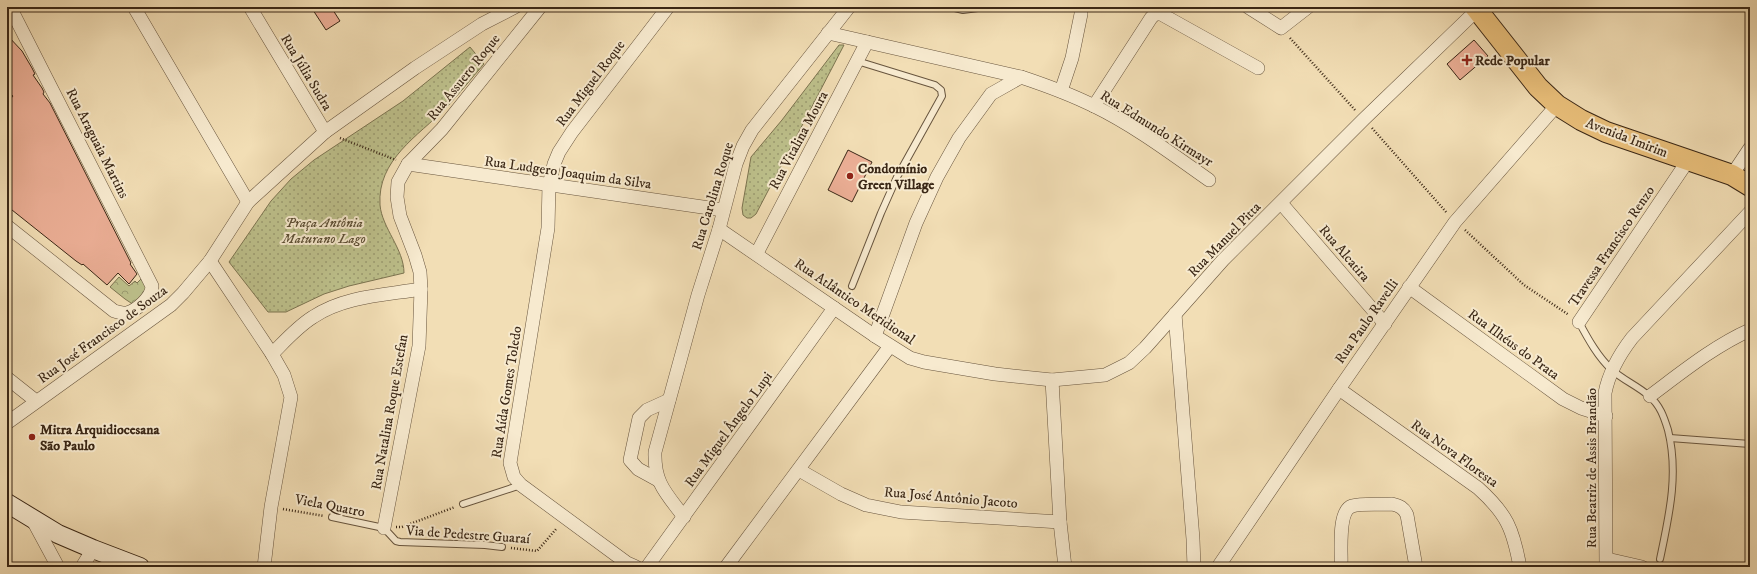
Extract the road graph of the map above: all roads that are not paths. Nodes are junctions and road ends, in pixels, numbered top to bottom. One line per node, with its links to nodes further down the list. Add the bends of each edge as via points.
1 (10, 7): 14 (street); 35 (street, Rua Araguaia Martins, via 152,286 150,295 128,312 114,311)
2 (134, 7): 31 (street)
3 (250, 7): 23 (street, Rua Júlia Sudra)
4 (515, 7): 23 (street, via 470,32)
5 (540, 7): 26 (street, Rua Assuero Roque, via 442,130)
6 (668, 7): 29 (street, Rua Miguel Roque, via 559,152)
7 (849, 7): 15 (street, Rua Carolina Roque)
8 (951, 7): 9 (lane, via 963,10)
9 (985, 7)
10 (1081, 7): 20 (street, via 1072,58)
11 (1248, 7): 12 (street, via 1281,28)
12 (1308, 7)
13 (1476, 8): 21 (main road, Avenida Imirim, via 1538,87); 32 (street, Rua Manuel Pitta)
14 (7, 10)
15 (828, 33): 16 (street, Rua Edmundo Kirmayr); 33 (street, Rua Carolina Roque, via 752,130 741,152)
16 (867, 42): 17 (street, Rua Vitalina Moura); 19 (street, Rua Edmundo Kirmayr)
17 (857, 61): 37 (street, Rua Vitalina Moura); 39 (lane, via 935,85 941,90 942,96 897,177)
18 (1258, 68): 22 (street, via 1161,14 1155,14)
19 (1020, 76): 20 (street, Rua Edmundo Kirmayr); 47 (street, via 990,94 959,138 937,177 916,223)
20 (1060, 91): 22 (street, Rua Edmundo Kirmayr)
21 (1557, 105): 25 (main road, Avenida Imirim, via 1606,132); 40 (street, Rua Paulo Ravelli, via 1455,222)
22 (1094, 106): 28 (street, Rua Edmundo Kirmayr, via 1134,129)
23 (324, 132): 31 (street)
24 (1750, 148): 27 (street)
25 (1689, 159): 27 (main road, Avenida Imirim); 44 (street, Travessa Francisco Renzo)
26 (408, 164): 29 (street, Rua Ludgero Joaquim da Silva); 41 (street, Rua Natalina Roque Estefan, via 398,182 397,197 400,216 420,272)
27 (1732, 175): 30 (main road, Avenida Imirim)
28 (1209, 180)
29 (550, 185): 33 (street, Rua Ludgero Joaquim da Silva); 63 (street, Rua Aída Gomes Toledo, via 548,228 510,463 514,478)
30 (1750, 186)
31 (248, 202): 38 (street, Rua José Francisco de Souza)
32 (1281, 203): 43 (street, Rua Manuel Pitta, via 1223,260); 45 (street, Rua Alcatira)
33 (724, 210): 36 (street, Rua Carolina Roque)
34 (1750, 212): 50 (street, Rua Beatriz de Assis Brandão, via 1632,338)
35 (7, 226)
36 (720, 229): 37 (street, Rua Atlântico Meridional); 55 (street, Rua Carolina Roque)
37 (757, 253): 42 (street, Rua Atlântico Meridional)
38 (210, 261): 49 (street); 56 (street, Rua José Francisco de Souza, via 171,305)
39 (852, 286)
40 (1409, 288): 45 (street, Rua Paulo Ravelli); 57 (street, Rua Ilhéus do Prata, via 1563,399)
41 (422, 289): 49 (street, via 351,301 329,308 300,326); 70 (street, Rua Natalina Roque Estefan, via 419,346)
42 (834, 308): 47 (street, Rua Atlântico Meridional); 68 (street, Rua Miguel Ângelo Lupi)
43 (1175, 314): 52 (street, Rua Atlântico Meridional, via 1146,348 1129,363 1105,375); 83 (street, via 1194,539)
44 (1579, 322): 50 (lane, Travessa Francisco Renzo, via 1588,339)
45 (1385, 324): 53 (street, Rua Paulo Ravelli)
46 (1750, 330): 54 (street, via 1737,335 1708,354)
47 (875, 336): 48 (street, Rua Atlântico Meridional)
48 (890, 346): 52 (street, Rua Atlântico Meridional, via 910,358 924,362); 61 (street)
49 (272, 354): 78 (street, via 284,375 291,396 271,507)
50 (1612, 370): 54 (lane, Travessa Francisco Renzo); 57 (street, Rua Beatriz de Assis Brandão, via 1605,393)
51 (7, 378): 56 (street)
52 (1052, 380): 69 (street)
53 (1338, 389): 84 (street, Rua Paulo Ravelli); 87 (street, Rua Nova Floresta, via 1493,501 1504,515 1515,539)
54 (1650, 396): 59 (lane, via 1664,416)
55 (669, 400): 62 (street, Rua Carolina Roque, via 655,452); 62 (street, Rua Carolina Roque, via 647,410 639,418 630,460 638,469)
56 (36, 401): 58 (street, Rua José Francisco de Souza)
57 (1606, 416): 74 (street, Rua Beatriz de Assis Brandão)
58 (7, 423)
59 (1670, 438): 60 (lane); 73 (lane, via 1672,490)
60 (1750, 444)
61 (799, 470): 69 (street, Rua José Antônio Jacoto, via 841,494 873,506 901,512); 81 (street)
62 (658, 480): 68 (street, Rua Carolina Roque)
63 (521, 485): 65 (lane); 79 (street, Rua Aída Gomes Toledo)
64 (7, 503): 66 (street)
65 (464, 504)
66 (30, 516): 72 (street, via 58,534); 75 (street)
67 (332, 517): 70 (lane, Viela Quatro)
68 (684, 517): 80 (street, Rua Miguel Ângelo Lupi)
69 (1060, 522): 82 (street)
70 (384, 528): 71 (lane, Via de Pedestre Guaraí, via 400,542)
71 (502, 547)
72 (93, 549): 76 (street); 77 (street)
73 (1660, 559)
74 (1606, 563): 88 (street)
75 (58, 567)
76 (82, 567)
77 (140, 567)
78 (264, 567)
79 (636, 567)
80 (647, 567)
81 (726, 567)
82 (1065, 567)
83 (1194, 567)
84 (1218, 567)
85 (1341, 567): 86 (street, via 1344,512 1352,506 1392,504 1399,506 1407,515)
86 (1416, 567)
87 (1520, 567)
88 (1642, 567)

